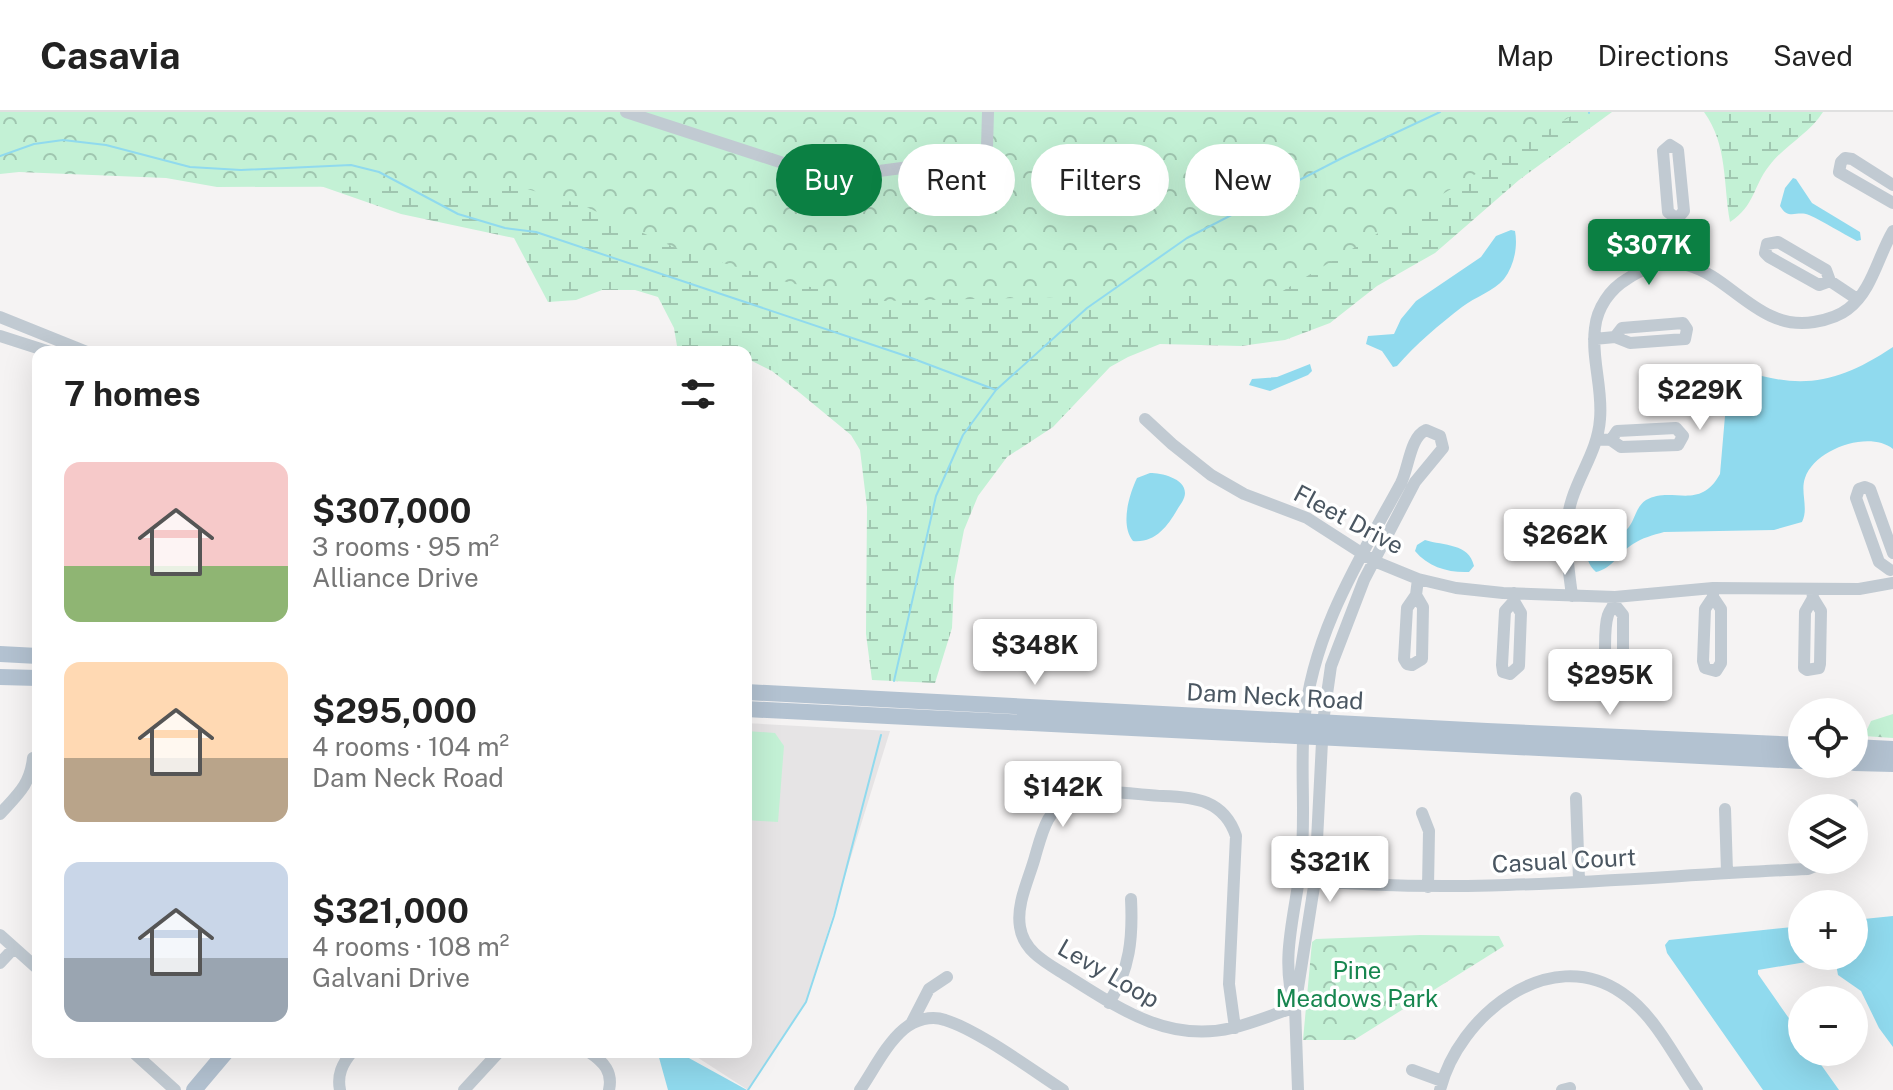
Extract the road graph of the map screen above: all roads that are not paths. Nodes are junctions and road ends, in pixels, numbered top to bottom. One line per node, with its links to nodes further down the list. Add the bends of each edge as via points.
1 (626, 112): 2 (street, via 823,176 983,157)
2 (988, 112)
3 (1893, 185): 4 (street, via 1852,159 1841,162 1839,172)
4 (1893, 203)
5 (1677, 219): 5 (street, via 1684,211 1678,150 1670,145 1663,151 1668,212); 7 (street)
6 (1893, 231): 9 (street)
7 (1681, 263): 9 (street, via 1716,277 1761,313 1789,323 1825,320); 13 (street, via 1647,268 1619,284 1598,314)
8 (1830, 281): 8 (street, via 1826,270 1778,242 1767,244 1769,257 1819,285); 9 (street)
9 (1857, 299)
10 (0, 317): 15 (street)
11 (0, 336): 14 (street)
12 (1615, 337): 12 (street, via 1624,343 1685,339 1687,329 1683,323 1622,328); 13 (street)
13 (1594, 339): 17 (street, via 1601,404)
14 (32, 346)
15 (72, 346)
16 (1145, 419): 19 (street, Fleet Drive, via 1211,475 1307,518)
17 (1597, 439): 18 (street); 26 (street, via 1569,511)
18 (1611, 440): 18 (street, via 1621,447 1678,445 1683,436 1676,428 1617,431)
19 (1363, 554): 20 (street, Fleet Drive); 20 (street, via 1405,474 1416,437 1434,431 1443,448 1416,480); 35 (street, via 1321,640)
20 (1374, 561): 22 (street, Fleet Drive); 36 (street, via 1331,666)
21 (1892, 569): 21 (street, via 1870,489 1859,489 1856,498 1879,562); 24 (street, Fleet Drive, via 1859,589)
22 (1418, 579): 25 (street); 27 (street, Fleet Drive)
23 (1713, 592): 23 (street, via 1705,609 1703,661 1708,670 1716,671 1721,663 1721,609); 24 (street, Fleet Drive); 28 (street, Fleet Drive)
24 (1812, 593): 24 (street, via 1805,612 1807,670 1820,664 1821,611)
25 (1416, 595): 25 (street, via 1406,613 1404,659 1412,665 1422,659 1423,607)
26 (1572, 596): 27 (street, Fleet Drive); 28 (street, Fleet Drive)
27 (1514, 597): 27 (street, via 1505,611 1502,665 1510,674 1519,666 1521,613)
28 (1615, 601): 28 (street, via 1608,616 1605,670 1614,677 1623,667 1623,615)
29 (0, 654): 30 (main road)
30 (32, 656)
31 (0, 677): 32 (main road)
32 (32, 678)
33 (752, 692): 35 (main road, Dam Neck Road)
34 (752, 709): 35 (main road, Dam Neck Road)
35 (1304, 730): 36 (main road, Dam Neck Road); 50 (street)
36 (1322, 730): 37 (main road, Dam Neck Road); 40 (main road, Dam Neck Road); 51 (street)
37 (1788, 745)
38 (1868, 748): 39 (main road)
39 (1893, 749)
40 (1788, 760)
41 (1868, 763): 42 (main road)
42 (1893, 764)
43 (32, 767): 47 (street, via 26,785)
44 (1576, 798): 52 (street)
45 (1725, 809): 49 (street)
46 (1422, 813): 53 (street, via 1429,831)
47 (0, 814)
48 (1788, 870): 49 (street, Casual Court)
49 (1727, 872): 52 (street, Casual Court)
50 (1300, 879): 51 (street, Casual Court); 61 (street, via 1287,960)
51 (1315, 880): 53 (street, Casual Court); 61 (street)
52 (1579, 880): 53 (street, Casual Court)
53 (1428, 887)
54 (1131, 899): 60 (street, via 1128,961)
55 (0, 935): 56 (street)
56 (14, 948): 57 (street); 58 (street)
57 (0, 963)
58 (32, 964)
59 (947, 977): 62 (street, via 929,989)
60 (1109, 1003): 63 (street, Levy Loop, via 1168,1028); 63 (street, Levy Loop, via 1036,956 1022,936 1020,908 1044,825 1061,803 1080,794 1193,797 1222,812 1236,836 1229,984)
61 (1295, 1007): 63 (street, Levy Loop); 78 (street)
62 (911, 1024): 76 (street); 77 (street, via 947,1020)
63 (1235, 1028)
64 (140, 1058): 71 (street)
65 (221, 1058): 72 (main road)
66 (347, 1058): 73 (street)
67 (493, 1058): 74 (street)
68 (596, 1058): 75 (street, via 610,1074)
69 (1412, 1070): 70 (street)
70 (1441, 1086): 79 (street, via 1463,1040 1500,1002 1540,981 1569,977 1609,985 1632,1000)
71 (175, 1090)
72 (194, 1090)
73 (340, 1090)
74 (464, 1090)
75 (609, 1090)
76 (860, 1090)
77 (1063, 1090)
78 (1298, 1090)
79 (1697, 1090)

